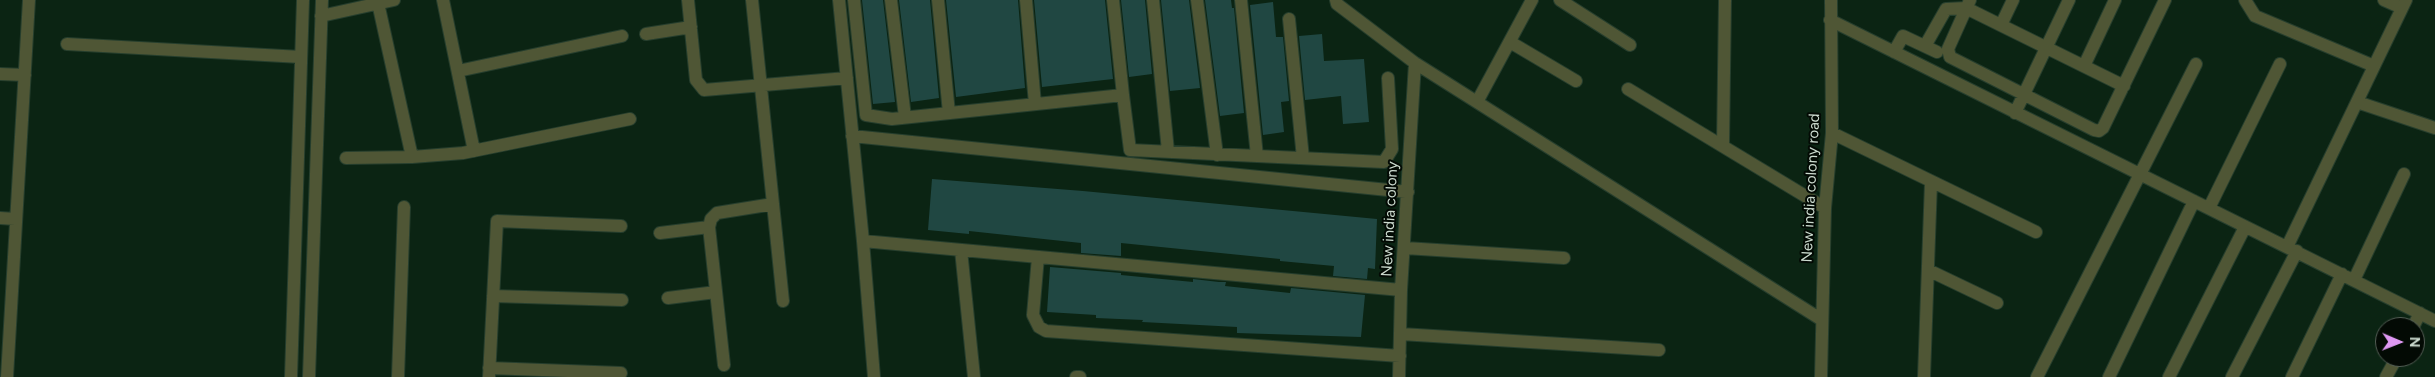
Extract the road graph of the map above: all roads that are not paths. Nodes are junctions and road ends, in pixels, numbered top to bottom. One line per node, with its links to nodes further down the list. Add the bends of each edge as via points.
1 (29, 0): 53 (street)
2 (303, 0): 45 (street)
3 (322, 0): 31 (street)
4 (394, 0): 28 (street)
5 (443, 0): 51 (street)
6 (688, 0): 35 (street)
7 (752, 0): 57 (street)
8 (840, 0): 54 (street)
9 (854, 0): 67 (street, via 866,115 892,119)
10 (891, 0): 67 (street)
11 (938, 0): 66 (street)
12 (1026, 0): 64 (street)
13 (1113, 0): 60 (street)
14 (1153, 0): 74 (street)
15 (1198, 0): 75 (street)
16 (1241, 0): 76 (street)
17 (1336, 0): 46 (street)
18 (1532, 0): 38 (street)
19 (1560, 0): 40 (street)
20 (1725, 0): 72 (street)
21 (1831, 0): 33 (street, New india colony road)
22 (2013, 0): 34 (street)
23 (2069, 0): 42 (street)
24 (2115, 0): 49 (street)
25 (2165, 0): 58 (street)
26 (2245, 0): 50 (street, via 2255,16)
27 (2384, 0): 30 (street)
28 (378, 3): 31 (street); 77 (street)
29 (1968, 4): 34 (street); 41 (street, via 1946,9); 61 (street, via 1948,49 1950,57)
30 (2404, 4): 50 (street)
31 (321, 16): 124 (street)
32 (1289, 19): 79 (street)
33 (1830, 20): 43 (street); 70 (street, New india colony road)
34 (2002, 25): 42 (street)
35 (691, 27): 36 (street); 57 (street, via 699,86 712,91)
36 (646, 34)
37 (622, 36): 51 (street)
38 (1510, 42): 56 (street); 62 (street)
39 (67, 44): 45 (street)
40 (1630, 45)
41 (1925, 46): 43 (street, via 1903,36); 44 (street)
42 (2046, 46): 49 (street); 61 (street)
43 (1894, 52): 65 (street)
44 (1937, 52)
45 (301, 57): 123 (street)
46 (1414, 63): 62 (street); 83 (street, New india colony)
47 (2196, 64): 81 (street)
48 (2280, 64): 88 (street)
49 (2084, 66): 58 (street)
50 (2374, 66): 63 (street)
51 (458, 71): 73 (street)
52 (0, 74): 53 (street)
53 (25, 75): 90 (street)
54 (846, 78): 57 (street); 71 (street)
55 (1388, 78): 79 (street, via 1392,149 1384,162)
56 (1576, 81)
57 (760, 86): 85 (street)
58 (2124, 86): 61 (street, via 2099,131)
59 (1628, 89): 72 (street)
60 (1123, 94): 64 (street); 74 (street, via 1130,150)
61 (2024, 95): 65 (street)
62 (1477, 102): 114 (street)
63 (2357, 102): 69 (street); 98 (street)
64 (1035, 104): 66 (street)
65 (2015, 112): 81 (street)
66 (949, 113): 67 (street)
67 (905, 117)
68 (630, 119): 73 (street)
69 (2435, 128)
70 (1832, 133): 82 (street); 87 (street, New india colony road)
71 (852, 136): 83 (street); 96 (street)
72 (1723, 146): 87 (street)
73 (474, 151): 77 (street)
74 (1168, 151): 75 (street)
75 (1217, 155): 76 (street)
76 (1257, 156): 79 (street)
77 (412, 157): 78 (street)
78 (346, 158)
79 (1303, 158)
80 (2404, 174): 104 (street)
81 (2140, 175): 84 (street); 131 (street)
82 (1931, 182): 94 (street); 102 (street)
83 (1408, 192): 97 (street, New india colony)
84 (2194, 201): 88 (street); 132 (street)
85 (773, 204): 92 (street, via 717,214); 110 (street)
86 (404, 207): 125 (street)
87 (1825, 208): 114 (street, New india colony road)
88 (2210, 208): 93 (street)
89 (0, 218): 90 (street)
90 (15, 219): 122 (street)
91 (621, 226): 107 (street, via 497,221)
92 (709, 227): 95 (street); 106 (street)
93 (2245, 227): 98 (street); 133 (street)
94 (2036, 232)
95 (660, 233)
96 (863, 241): 99 (street); 126 (street)
97 (1405, 248): 101 (street); 105 (street, New india colony)
98 (2292, 249): 103 (street); 134 (street)
99 (961, 250): 100 (street); 127 (street)
100 (1038, 257): 105 (street); 118 (street, via 1033,315 1039,327 1046,330)
101 (1564, 258)
102 (1928, 270): 111 (street); 130 (street)
103 (2342, 274): 104 (street); 135 (street)
104 (2354, 280): 112 (street)
105 (1402, 290): 116 (street, New india colony)
106 (716, 292): 108 (street); 119 (street)
107 (493, 296): 109 (street); 120 (street)
108 (668, 298)
109 (622, 300)
110 (783, 301)
111 (1997, 303)
112 (2420, 314): 113 (street); 115 (street)
113 (2418, 317)
114 (1822, 320): 129 (street, New india colony road)
115 (2435, 321)
116 (1401, 334): 117 (street); 118 (street, New india colony)
117 (1659, 350)
118 (1400, 356): 128 (street, New india colony)
119 (724, 365)
120 (489, 373): 121 (street)
121 (621, 373)
122 (7, 377)
123 (291, 377)
124 (309, 377)
125 (398, 377)
126 (874, 377)
127 (974, 377)
128 (1399, 377)
129 (1821, 377)
130 (1924, 377)
131 (2037, 377)
132 (2109, 377)
133 (2169, 377)
134 (2232, 377)
135 (2292, 377)

